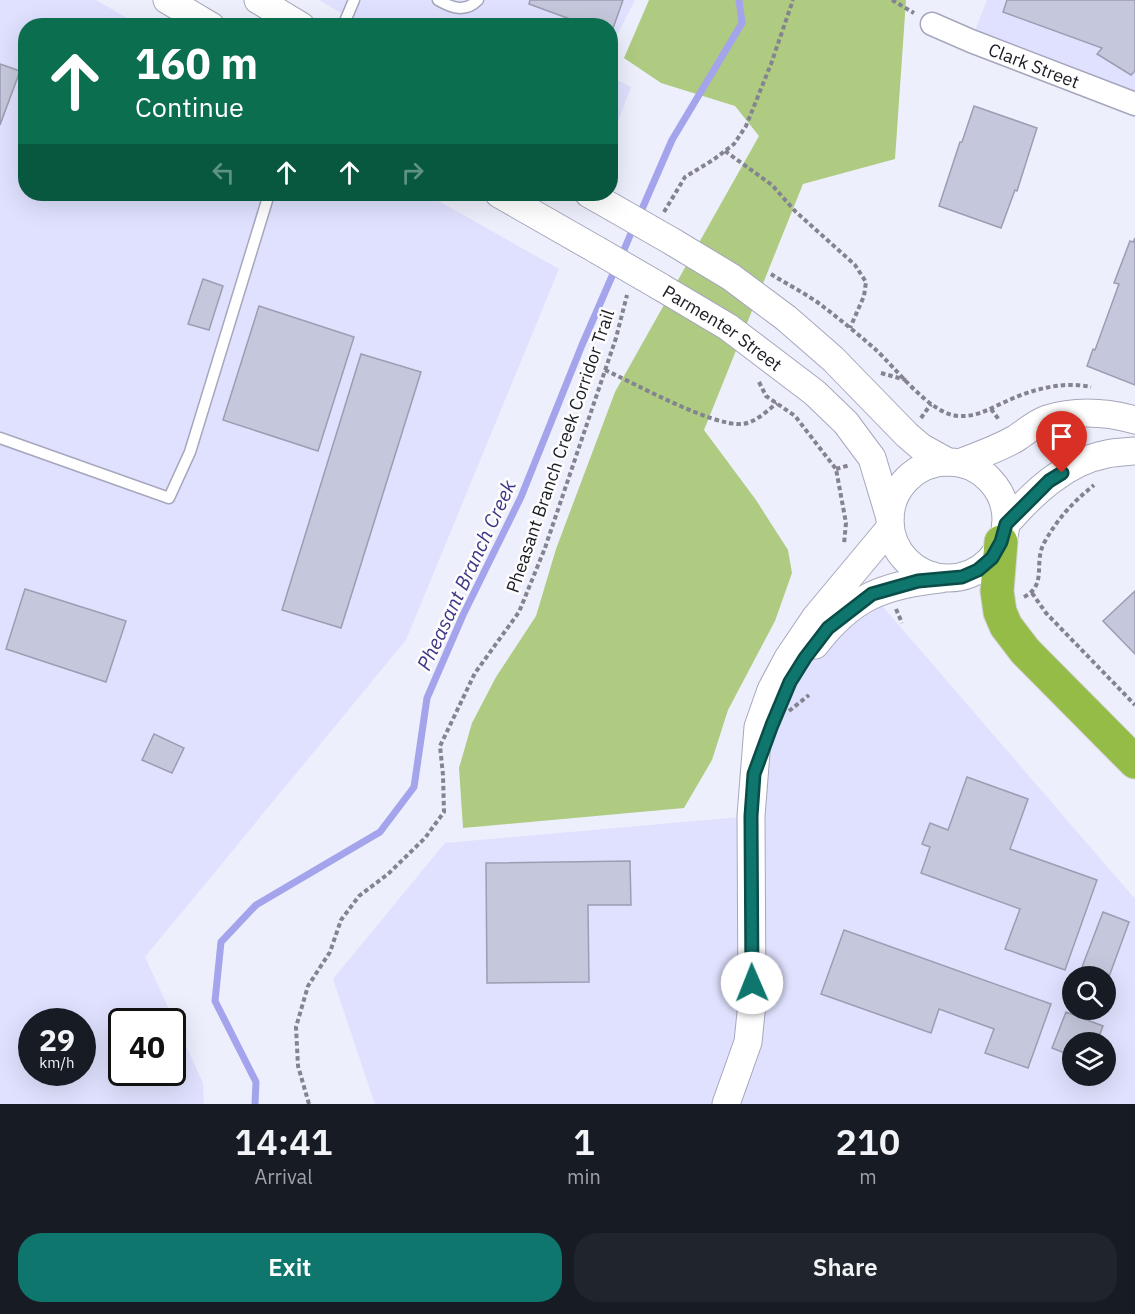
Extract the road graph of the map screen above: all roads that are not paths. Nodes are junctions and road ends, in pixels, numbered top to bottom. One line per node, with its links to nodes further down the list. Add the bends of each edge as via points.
1 (167, 0): 6 (street)
2 (258, 0): 7 (street)
3 (354, 0): 8 (lane)
4 (438, 0): 5 (lane, via 454,9 466,8)
5 (478, 0)
6 (197, 18)
7 (288, 18)
8 (346, 18)
9 (932, 24): 10 (street, Clark Street)
10 (1135, 104)
11 (267, 201): 15 (lane, via 190,452 169,498)
12 (511, 201): 18 (street, Parmenter Street, bridge, via 728,327 815,393 846,423 872,458)
13 (601, 201): 17 (street, bridge, via 731,277 833,359 921,447)
14 (1135, 420): 17 (street, via 1104,414 1044,420 1014,440)
15 (0, 438)
16 (1135, 451): 19 (street, via 1106,454 1076,464 1049,481)
17 (953, 462): 18 (street, via 914,472 893,500); 19 (street, via 975,468 998,492 1004,507)
18 (890, 523): 20 (street, via 894,543 903,557 914,568); 22 (street, via 814,618 788,658 758,727)
19 (1003, 533): 20 (street, via 992,558 978,570 962,577); 21 (highway, via 997,591 1006,626 1025,651)
20 (944, 578): 22 (street, via 872,594 828,628 790,682)
21 (1135, 762)
22 (754, 774): 23 (street, via 752,1003 748,1042)
23 (726, 1104)

